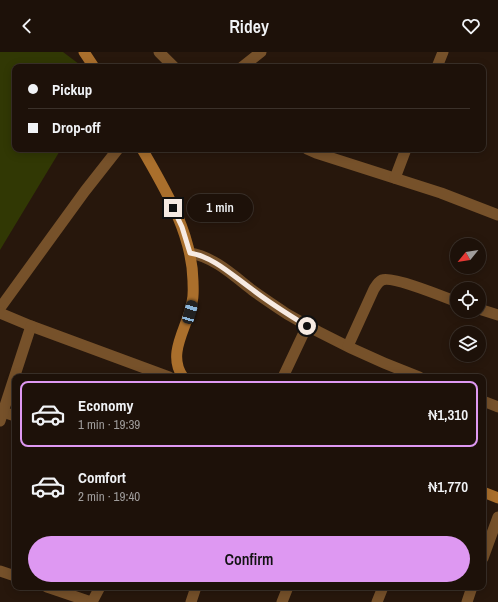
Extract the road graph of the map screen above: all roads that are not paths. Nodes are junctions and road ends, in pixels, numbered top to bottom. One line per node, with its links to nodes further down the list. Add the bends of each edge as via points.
1 (84, 52): 6 (main road)
2 (159, 52): 5 (street)
3 (262, 52): 7 (street)
4 (443, 52): 8 (street)
5 (172, 61)
6 (92, 64)
7 (246, 64)
8 (438, 64)
9 (116, 152): 17 (street)
10 (144, 152): 15 (main road, via 182,227)
11 (315, 152): 13 (street)
12 (405, 152): 13 (street)
13 (395, 178): 14 (street)
14 (498, 215)
15 (190, 253): 22 (street, via 199,254 219,265); 26 (main road, via 192,302 177,350)
16 (450, 300): 23 (street, via 394,280 381,280 374,289)
17 (0, 308)
18 (486, 311): 20 (street)
19 (0, 313): 21 (street)
20 (498, 315)
21 (31, 326): 24 (street); 25 (street)
22 (307, 326): 23 (street); 27 (street)
23 (348, 346): 28 (street)
24 (16, 374)
25 (170, 374)
26 (176, 374)
27 (283, 374)
28 (412, 374)
29 (12, 385): 32 (street)
30 (486, 402): 31 (street)
31 (498, 407)
32 (2, 416)
33 (486, 493): 34 (main road)
34 (498, 498)
35 (498, 517): 36 (street)
36 (486, 550)
37 (0, 571): 38 (street)
38 (12, 575)
39 (56, 590): 45 (street)
40 (98, 590): 45 (street)
41 (195, 590): 46 (street)
42 (287, 590): 47 (street)
43 (382, 590): 48 (street)
44 (471, 590): 49 (street)
45 (92, 602)
46 (192, 602)
47 (282, 602)
48 (377, 602)
49 (467, 602)

